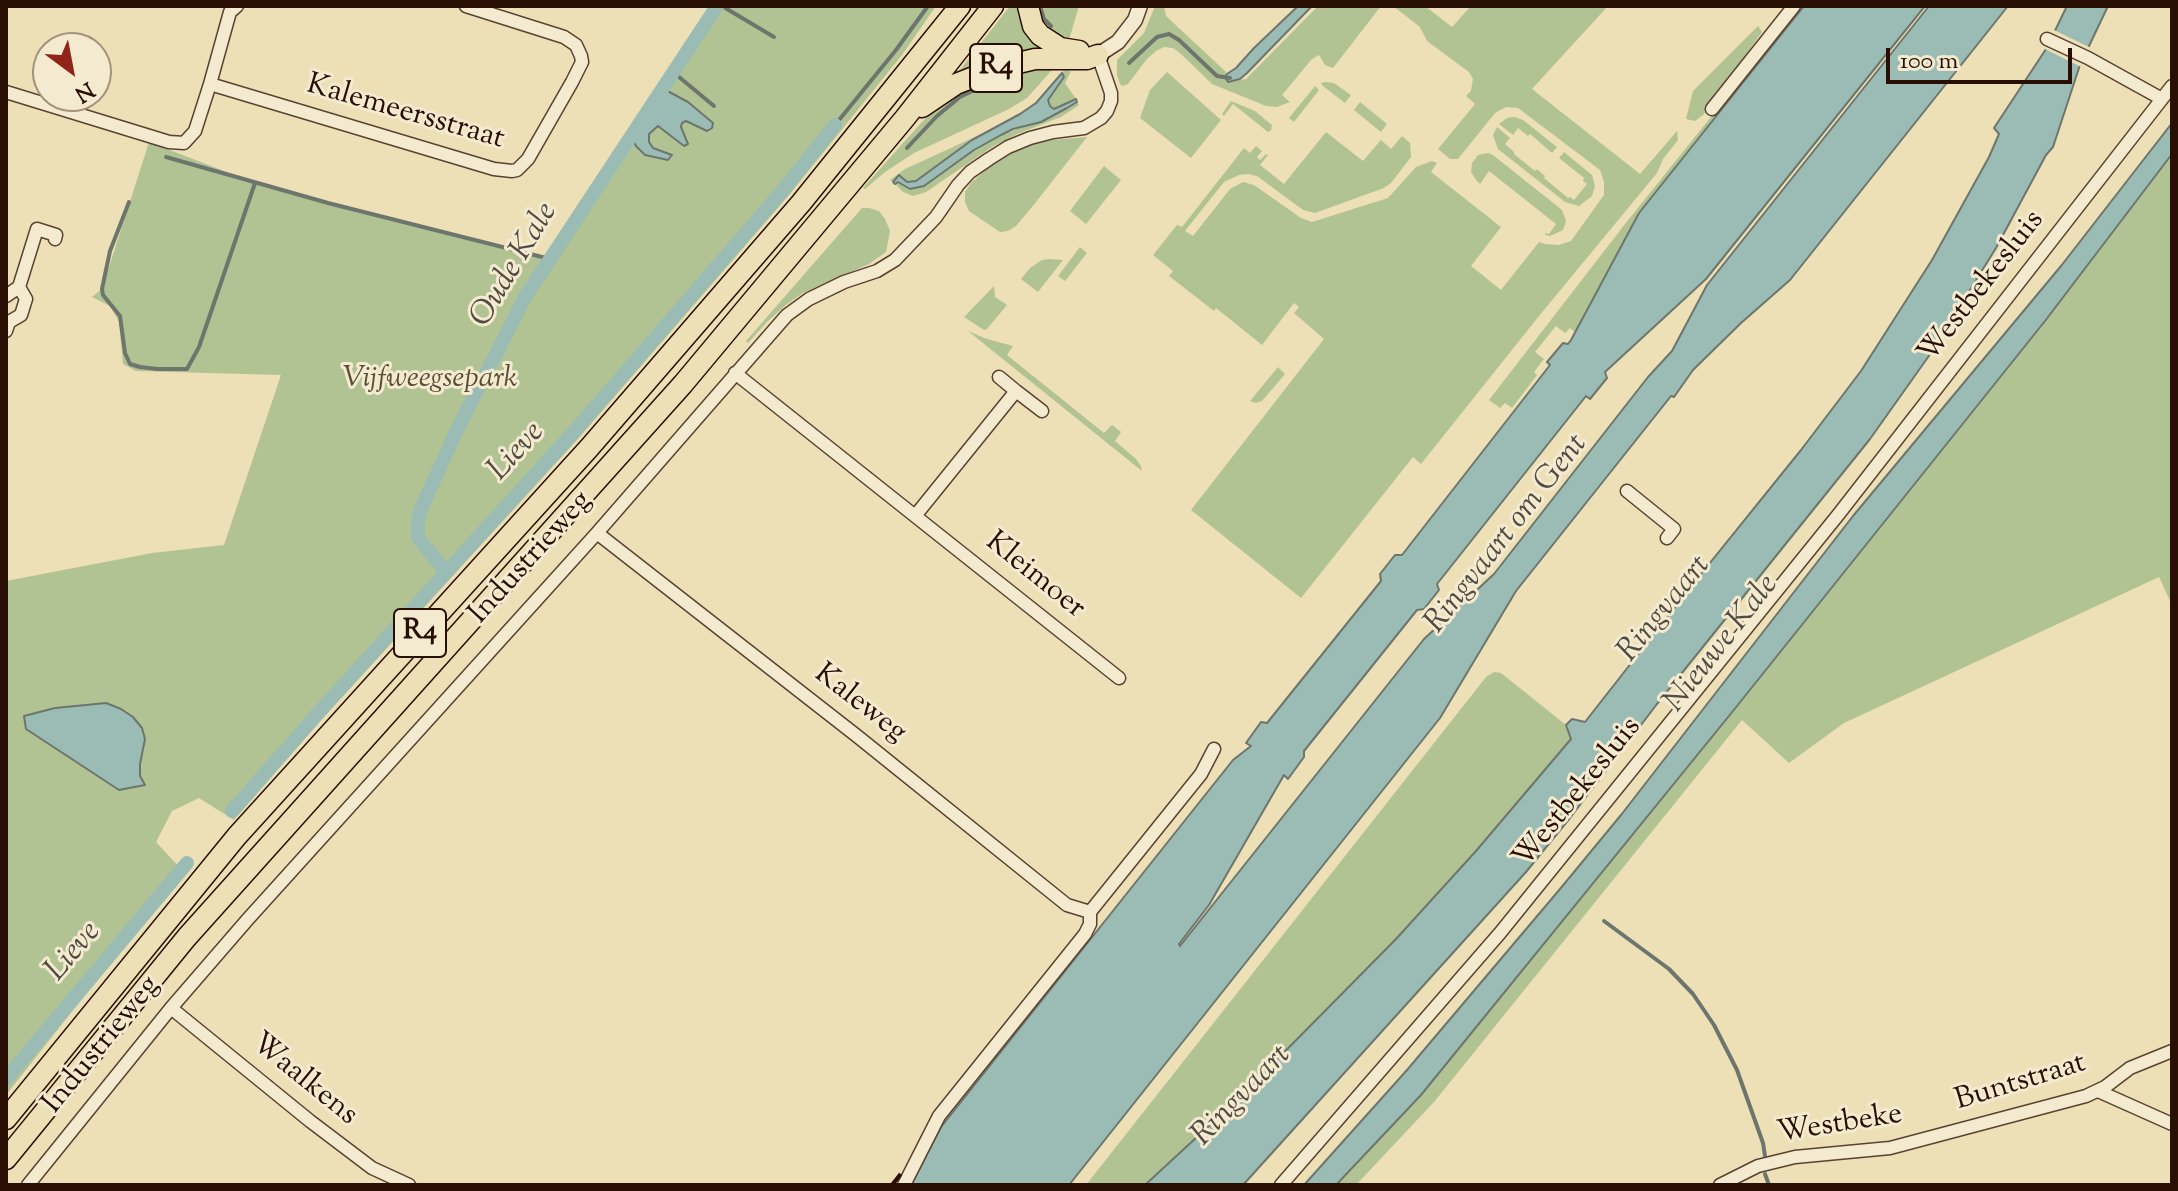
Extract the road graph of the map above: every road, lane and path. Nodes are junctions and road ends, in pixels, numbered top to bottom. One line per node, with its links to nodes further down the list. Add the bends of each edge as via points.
1 (237, 6): 12 (street, via 230,12)
2 (466, 6): 12 (street, Kalemeersstraat, via 564,37 581,56 572,82 517,170 494,169)
3 (947, 6): 10 (highway)
4 (960, 6): 10 (highway, Industrieweg / R4)
5 (993, 6): 17 (highway, Industrieweg / R4)
6 (1028, 6): 11 (highway, R4, via 1033,26 1052,45)
7 (1140, 6): 11 (street, via 1118,42)
8 (1794, 6): 16 (street)
9 (2047, 39): 15 (street)
10 (926, 49): 36 (highway, Industrieweg / R4, via 589,448 237,836)
11 (1098, 55): 17 (highway, R4, via 1035,59 987,71 956,84); 22 (street, Industrieweg, via 1111,93 1101,118 1084,128 1030,138 979,166 895,260 809,299 787,315)
12 (210, 84): 14 (street, via 195,131 179,143)
13 (2172, 86): 15 (street, Westbekesluis)
14 (6, 92)
15 (2162, 99): 43 (street, Westbekesluis, via 1838,515 1510,921)
16 (1712, 109)
17 (905, 118): 39 (highway, Industrieweg / R4, via 683,384 187,937)
18 (55, 239): 19 (street, via 37,229)
19 (19, 287): 20 (street); 21 (street, via 26,299 21,315)
20 (6, 296)
21 (7, 323)
22 (735, 373): 27 (street, Kleimoer); 28 (street, Industrieweg)
23 (999, 377): 24 (street)
24 (1016, 391): 25 (street); 27 (street)
25 (1042, 411)
26 (1627, 491): 29 (street, via 1671,519 1674,529)
27 (915, 516): 30 (street, Kleimoer)
28 (597, 533): 32 (street, Kaleweg, via 1067,905); 33 (street, Industrieweg)
29 (1667, 538)
30 (1119, 678)
31 (1214, 749): 32 (street, via 1201,774)
32 (1090, 912): 42 (street, via 1085,934 939,1116)
33 (171, 1008): 40 (street, Industrieweg); 41 (street, Waalkens, via 372,1168)
34 (2172, 1051): 35 (street, Buntstraat, via 2130,1068)
35 (2098, 1091): 37 (street); 38 (street, Buntstraat)
36 (6, 1119)
37 (2172, 1124)
38 (1924, 1139): 44 (street, Westbeke, via 1890,1148 1795,1157 1758,1166)
39 (6, 1159)
40 (28, 1185)
41 (409, 1185)
42 (904, 1185)
43 (1281, 1185)
44 (1720, 1185)

